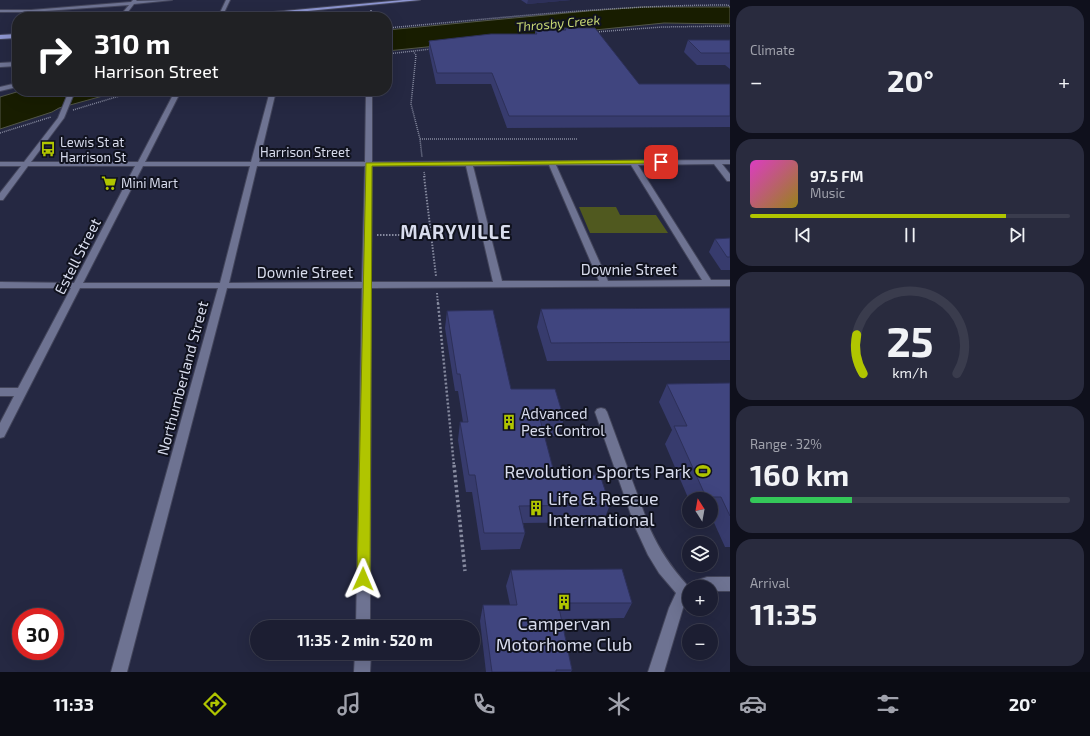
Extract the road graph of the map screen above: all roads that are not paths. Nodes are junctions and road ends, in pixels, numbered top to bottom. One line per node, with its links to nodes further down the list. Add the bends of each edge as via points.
1 (170, 0): 5 (street)
2 (228, 0): 8 (street)
3 (408, 0): 4 (main road); 9 (main road)
4 (418, 0)
5 (134, 2): 6 (street); 7 (street)
6 (0, 12)
7 (125, 12)
8 (222, 12)
9 (282, 12)
10 (12, 36): 11 (main road)
11 (0, 37)
12 (12, 64): 13 (street)
13 (0, 65)
14 (12, 86): 15 (street)
15 (0, 89)
16 (71, 96): 26 (street, via 70,108)
17 (175, 96): 27 (street, Estell Street)
18 (272, 96): 28 (street, Northumberland Street)
19 (368, 96): 29 (street)
20 (551, 162): 21 (street, Harrison Street); 24 (street, Harrison Street); 33 (street)
21 (633, 162): 22 (street, Harrison Street); 34 (street)
22 (716, 162): 23 (street, Harrison Street); 30 (street)
23 (730, 162)
24 (469, 163): 29 (street, Harrison Street); 32 (street)
25 (0, 164): 26 (street, Harrison Street)
26 (26, 164): 27 (street, Harrison Street); 31 (street)
27 (139, 164): 28 (street, Harrison Street); 37 (street, Estell Street)
28 (254, 164): 29 (street, Harrison Street); 39 (street, Northumberland Street)
29 (368, 164): 38 (street)
30 (730, 178)
31 (0, 198)
32 (498, 283): 33 (street, Downie Street); 38 (street, Downie Street)
33 (604, 283): 34 (street, Downie Street)
34 (708, 283): 35 (street, Downie Street)
35 (730, 283)
36 (0, 285): 37 (street, Downie Street)
37 (77, 286): 39 (street, Downie Street); 41 (street, Estell Street)
38 (366, 286): 39 (street, Downie Street); 48 (street)
39 (223, 287): 50 (street, Northumberland Street)
40 (0, 392): 41 (street)
41 (22, 392): 43 (street, Estell Street)
42 (601, 412): 44 (street, via 653,551 664,569)
43 (0, 434)
44 (682, 584)
45 (718, 584): 46 (street)
46 (730, 584)
47 (682, 597): 52 (street, via 676,608)
48 (363, 620)
49 (363, 660): 51 (street)
50 (118, 672)
51 (362, 672)
52 (656, 672)

